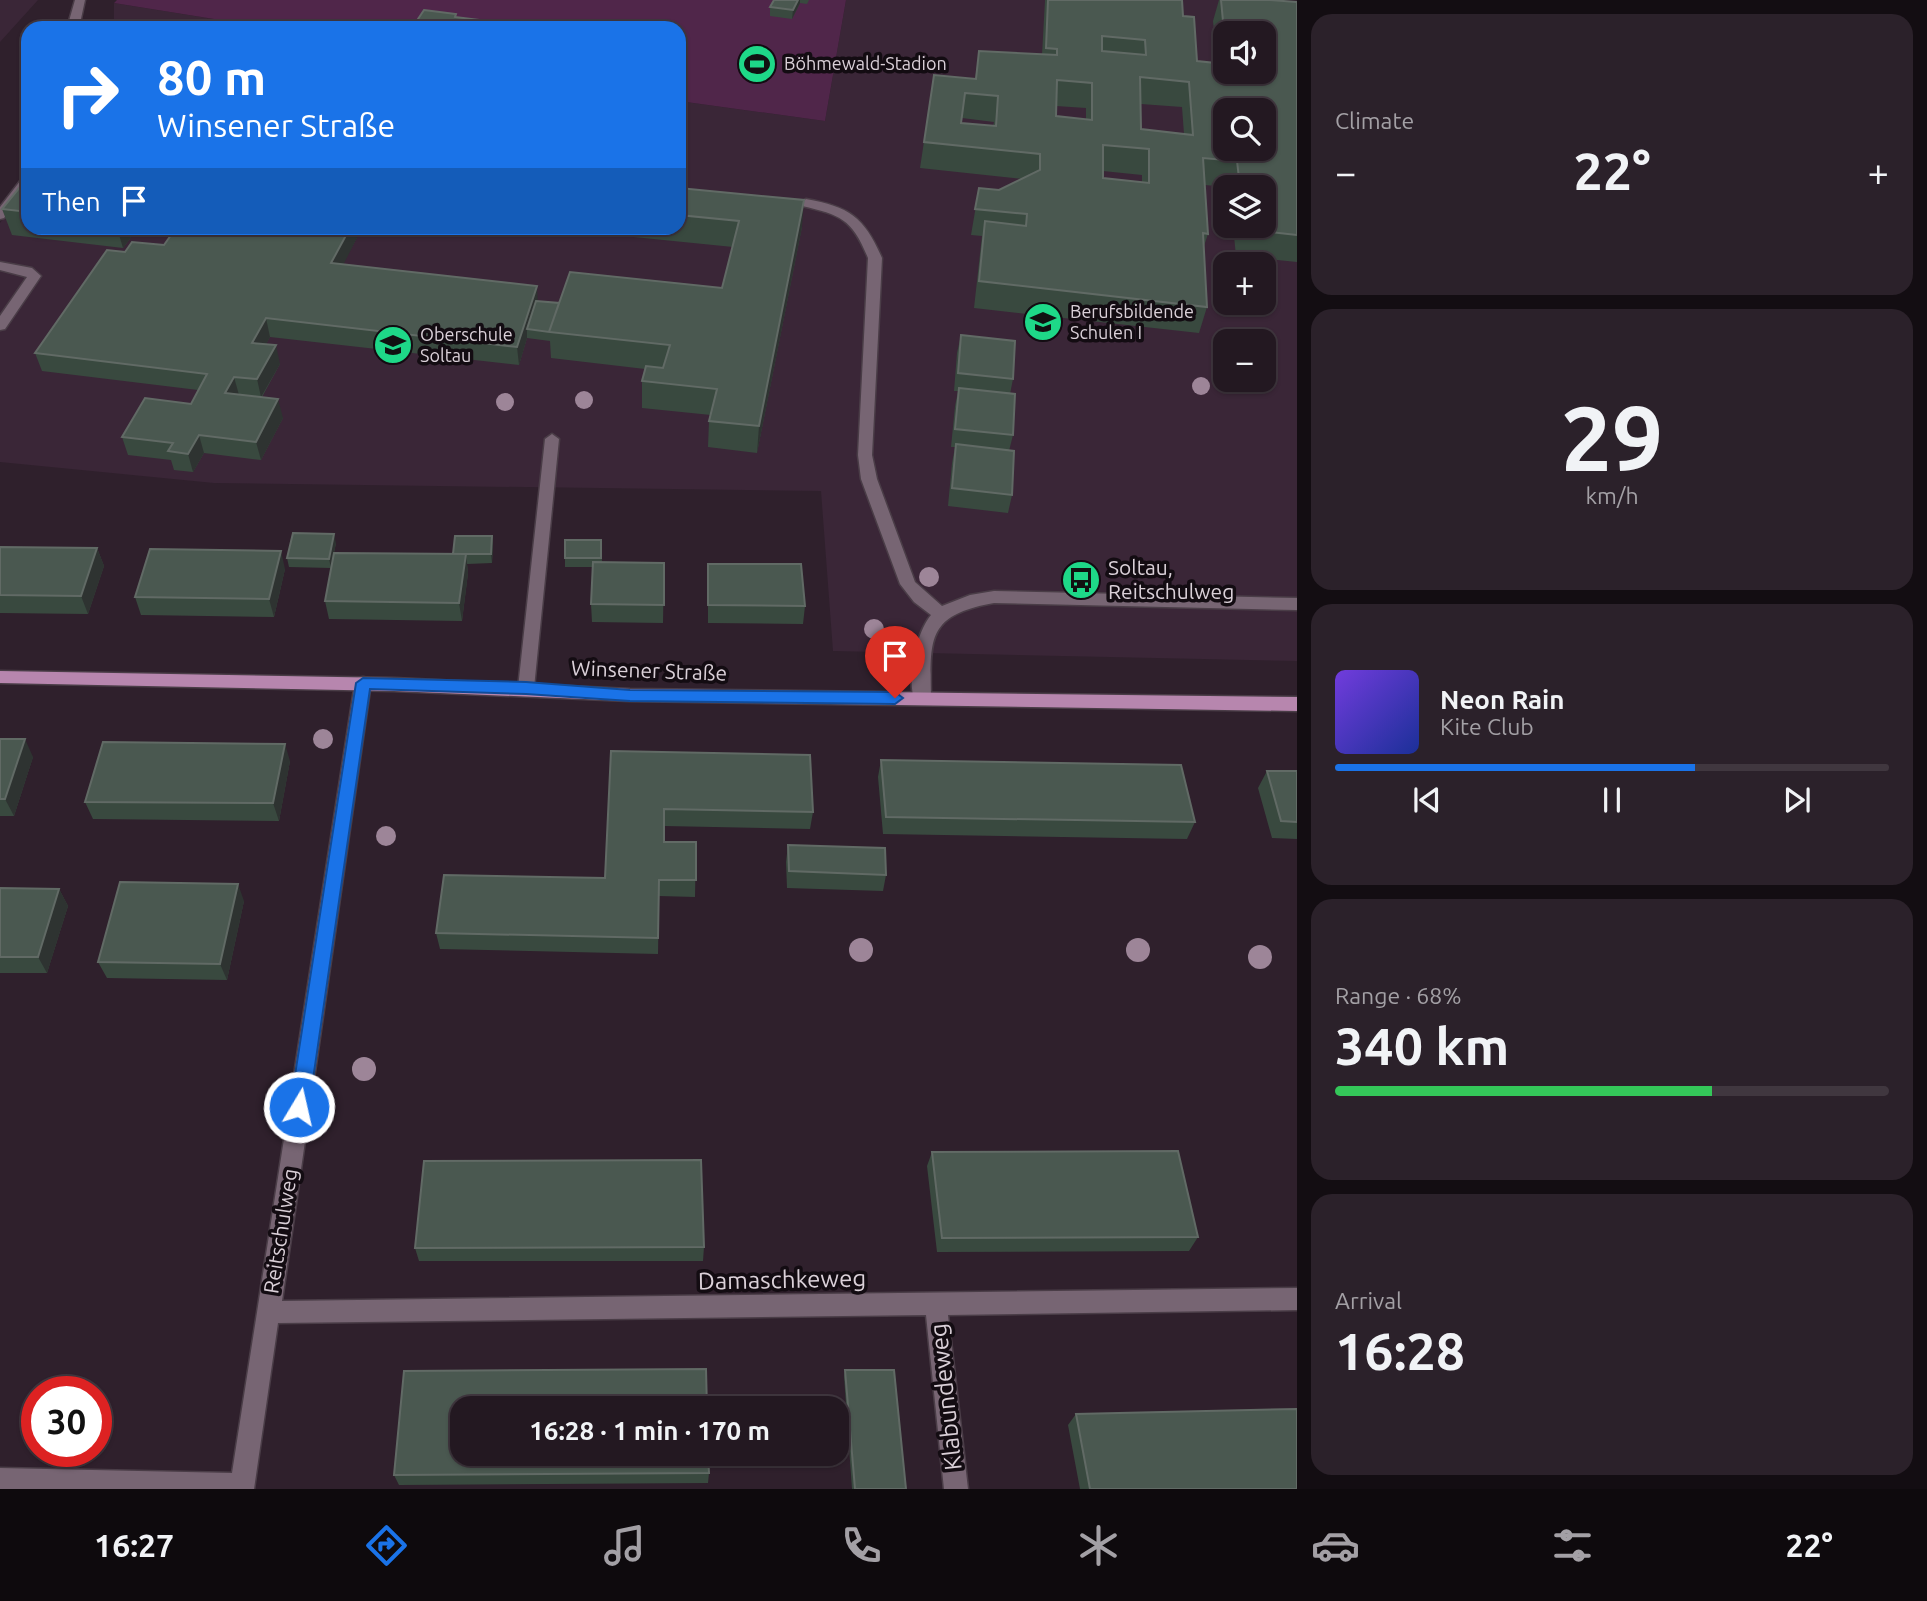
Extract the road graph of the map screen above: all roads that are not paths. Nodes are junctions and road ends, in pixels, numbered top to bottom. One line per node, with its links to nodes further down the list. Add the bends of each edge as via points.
1 (80, 0): 2 (street)
2 (75, 21)
3 (21, 188): 5 (street)
4 (806, 203): 10 (street, via 846,214 864,229 875,258 864,455 908,584)
5 (0, 215)
6 (0, 266): 7 (street, via 34,276)
7 (0, 326)
8 (552, 439): 13 (street)
9 (1297, 604): 10 (street, via 993,597 968,600)
10 (941, 614): 14 (street, via 925,636)
11 (0, 677): 12 (main road, Winsener Straße)
12 (363, 683): 13 (main road, Winsener Straße); 18 (street, Reitschulweg)
13 (526, 688): 14 (main road, Winsener Straße, via 630,695)
14 (922, 699): 15 (main road, Winsener Straße)
15 (1297, 704)
16 (1297, 1299): 17 (street, Damaschkeweg)
17 (936, 1304): 18 (street, Damaschkeweg); 21 (street, Klabundeweg)
18 (268, 1312): 20 (street, Reitschulweg)
19 (0, 1480): 20 (street)
20 (242, 1487)
21 (956, 1489)

